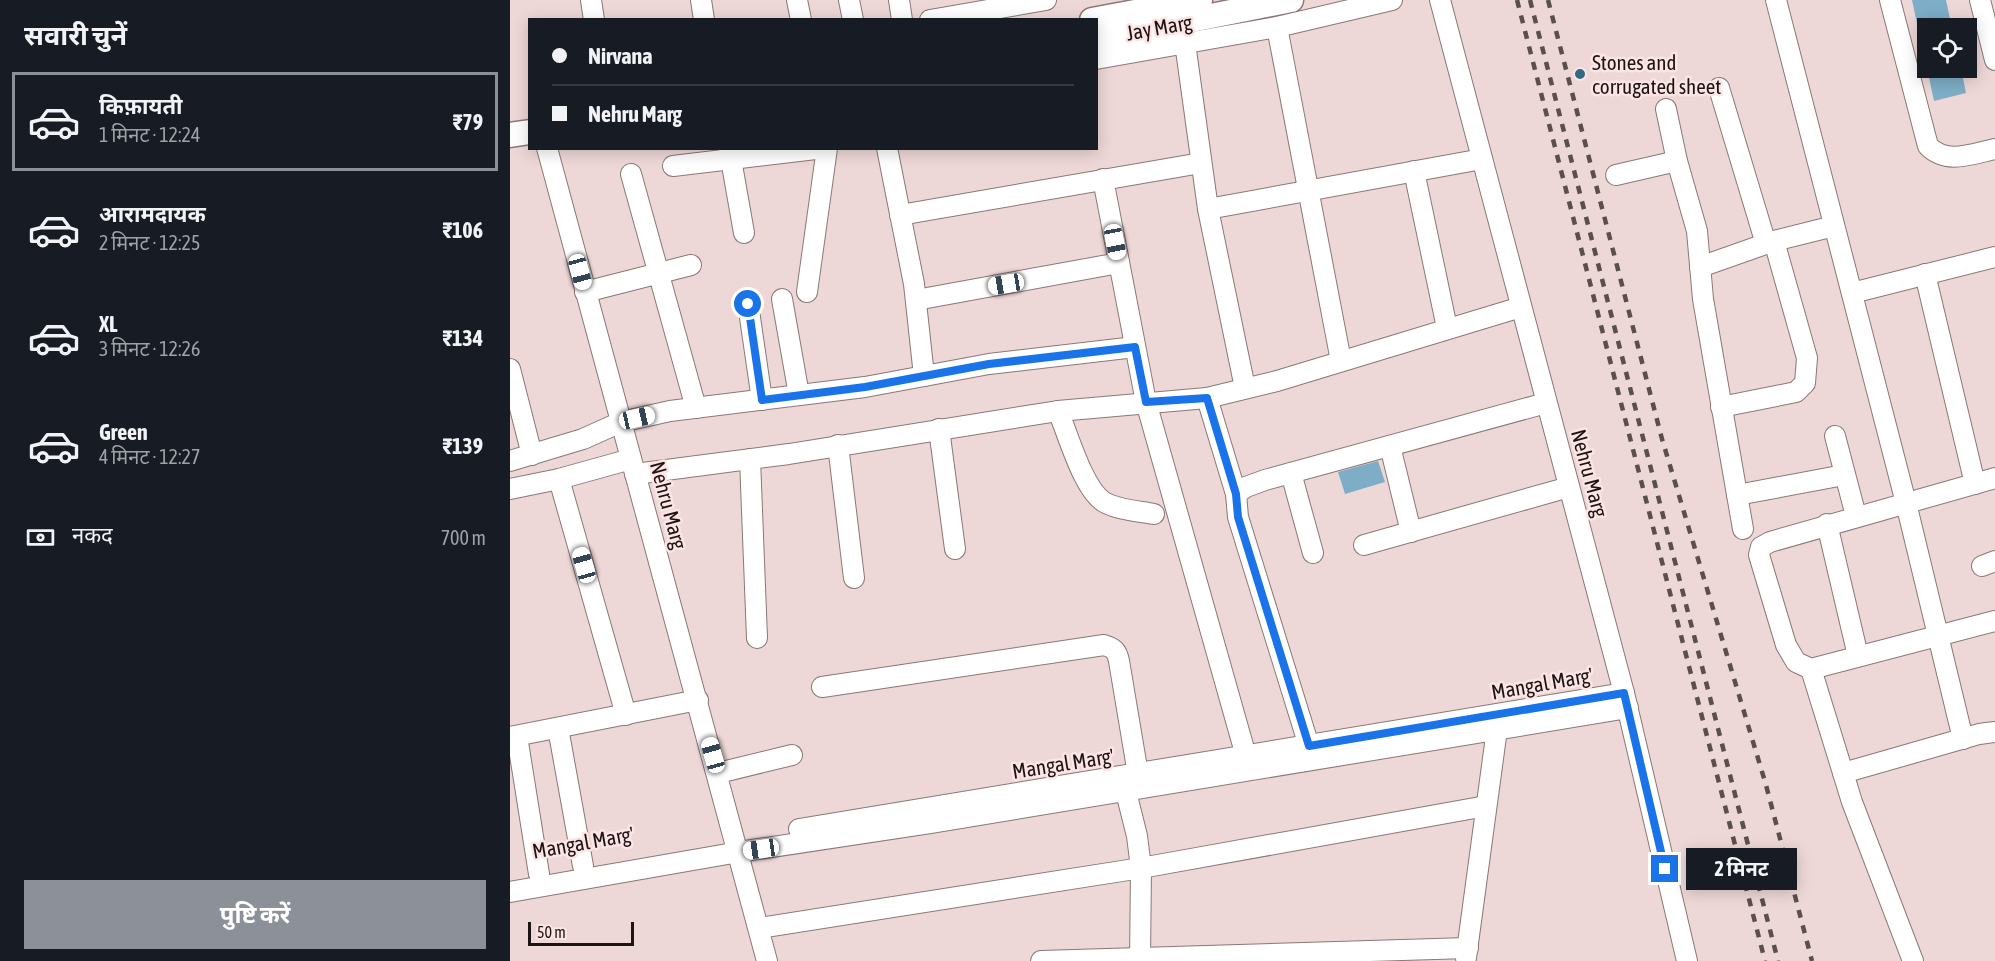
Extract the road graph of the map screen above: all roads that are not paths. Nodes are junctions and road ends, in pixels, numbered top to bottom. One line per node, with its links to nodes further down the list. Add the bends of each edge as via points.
1 (591, 0): 15 (street)
2 (701, 0): 16 (street)
3 (797, 0): 17 (street)
4 (849, 0): 18 (street)
5 (899, 0): 19 (street)
6 (1046, 0): 14 (street)
7 (1200, 0): 21 (main road, Jay Marg)
8 (1291, 0): 23 (main road, Jay Marg)
9 (1392, 0): 22 (street)
10 (1440, 0): 39 (street, Nehru Marg)
11 (1776, 0): 50 (street)
12 (1890, 0): 33 (street, via 1928,146 1937,155 1948,158)
13 (1980, 0): 26 (street)
14 (1010, 4): 20 (street)
15 (594, 18)
16 (704, 18)
17 (801, 18)
18 (853, 18)
19 (902, 18)
20 (940, 18)
21 (1098, 19)
22 (1277, 27): 24 (street); 47 (street)
23 (1098, 39)
24 (1185, 43): 25 (street); 41 (street)
25 (1098, 59)
26 (1995, 60)
27 (1719, 88): 52 (street)
28 (1666, 109): 40 (street)
29 (528, 119): 30 (main road)
30 (510, 122)
31 (528, 132): 32 (main road)
32 (510, 135)
33 (1995, 149)
34 (548, 150): 59 (street, Nehru Marg)
35 (794, 150): 38 (street)
36 (826, 150): 60 (street)
37 (887, 150): 49 (street)
38 (730, 154): 42 (street); 51 (street)
39 (1482, 159): 43 (street); 65 (street, Nehru Marg)
40 (1677, 161): 45 (street); 56 (street, via 1697,231)
41 (1202, 163): 46 (street); 48 (street)
42 (673, 166)
43 (1414, 171): 47 (street); 66 (street)
44 (631, 174): 57 (street)
45 (1616, 175)
46 (1103, 179): 49 (street); 54 (street)
47 (1308, 191): 48 (street); 68 (street)
48 (1208, 209): 71 (street)
49 (900, 215): 63 (street)
50 (1834, 226): 52 (street); 61 (street)
51 (744, 233)
52 (1770, 243): 56 (street); 77 (street, via 1807,358 1805,384 1796,392)
53 (1995, 257): 58 (street)
54 (1119, 263): 63 (street); 67 (street)
55 (691, 265): 57 (street)
56 (1700, 267): 77 (street)
57 (659, 273): 59 (street); 78 (street)
58 (1925, 274): 61 (street); 93 (street)
59 (585, 292): 80 (street, Nehru Marg)
60 (807, 292)
61 (1852, 293): 98 (street)
62 (782, 299): 72 (street)
63 (916, 300): 70 (street)
64 (748, 304): 74 (street)
65 (1521, 307): 66 (street); 76 (street, Nehru Marg)
66 (1447, 328): 68 (street)
67 (1135, 347): 70 (street, via 989,364); 75 (street)
68 (1341, 361): 71 (street)
69 (510, 369): 85 (street)
70 (924, 376): 72 (street)
71 (1245, 388): 73 (street)
72 (799, 395): 74 (street)
73 (1207, 398): 75 (street); 96 (street)
74 (762, 400): 78 (street)
75 (1146, 402): 79 (street); 124 (street)
76 (1546, 403): 84 (street); 94 (street, Nehru Marg)
77 (1721, 407): 97 (street)
78 (696, 408): 80 (street)
79 (1058, 411): 81 (street); 99 (street, via 1083,472 1099,498 1115,506)
80 (621, 422): 85 (street); 88 (street, Nehru Marg)
81 (939, 429): 83 (street); 105 (street)
82 (1834, 436): 90 (street)
83 (838, 445): 86 (street); 107 (street)
84 (1390, 446): 89 (street); 103 (street)
85 (532, 455): 87 (street)
86 (750, 459): 88 (street); 110 (street)
87 (510, 461)
88 (633, 467): 92 (street); 114 (street, Nehru Marg)
89 (1291, 473): 96 (street, via 1245,487); 106 (street)
90 (1844, 475): 97 (street); 100 (street)
91 (1995, 478): 93 (street)
92 (559, 479): 95 (street); 116 (street)
93 (1975, 484): 98 (street)
94 (1569, 487): 103 (street); 115 (street, Nehru Marg)
95 (510, 489)
96 (1236, 494): 122 (street, via 1238,517)
97 (1737, 495): 102 (street)
98 (1906, 503): 100 (street); 109 (street)
99 (1154, 514)
100 (1856, 516): 101 (street)
101 (1827, 524): 111 (street); 112 (street, via 1770,542 1761,547 1759,555 1786,645 1796,662)
102 (1743, 529)
103 (1411, 532): 104 (street)
104 (1364, 545)
105 (955, 549)
106 (1313, 553)
107 (854, 578)
108 (1995, 621): 109 (street)
109 (1936, 636): 111 (street); 121 (street)
110 (757, 638)
111 (1858, 657): 112 (street)
112 (1811, 669): 126 (street)
113 (822, 687): 127 (street, via 1104,645 1112,647 1119,661)
114 (698, 700): 116 (street); 125 (street, Nehru Marg)
115 (1626, 701): 118 (street); 122 (street, Mangal Marg'); 140 (street, Nehru Marg)
116 (626, 715): 117 (street)
117 (558, 728): 120 (street); 130 (street)
118 (1497, 729): 127 (street); 128 (street)
119 (1995, 732): 121 (street)
120 (513, 737): 132 (street)
121 (1963, 739): 126 (street)
122 (1309, 746): 124 (street, Mangal Marg')
123 (792, 755): 125 (street)
124 (1246, 756): 127 (street, Mangal Marg')
125 (718, 773): 129 (street, Nehru Marg)
126 (1843, 773): 141 (street)
127 (1131, 783): 129 (street, Mangal Marg'); 131 (street)
128 (1486, 807): 131 (street); 136 (street)
129 (738, 845): 130 (street, Mangal Marg'); 134 (street); 135 (street, Nehru Marg)
130 (583, 866): 132 (street, Mangal Marg')
131 (1141, 868): 135 (street); 137 (street)
132 (538, 874): 133 (street, Mangal Marg')
133 (510, 879)
134 (510, 892)
135 (760, 928): 138 (street, Nehru Marg)
136 (1467, 954): 137 (street)
137 (1140, 959): 139 (street)
138 (767, 961)
139 (1041, 961)
140 (1687, 961)
141 (1913, 961)

